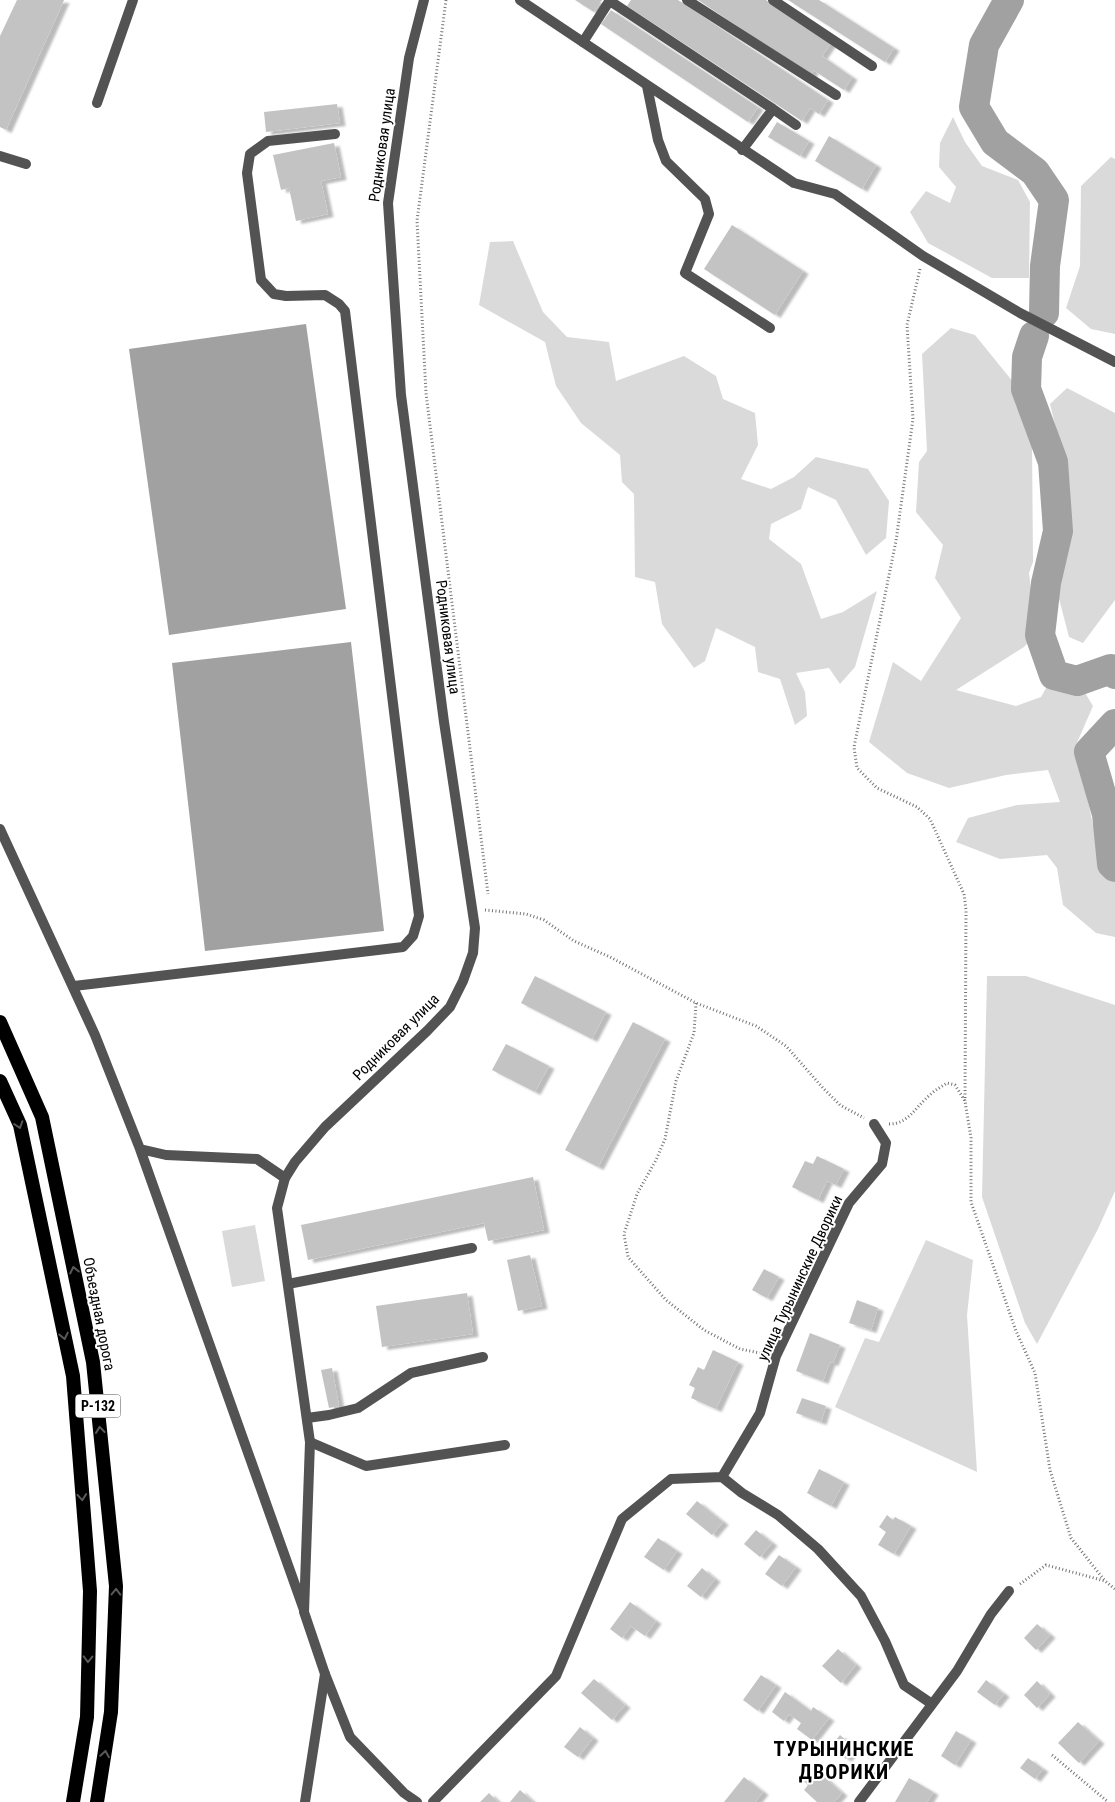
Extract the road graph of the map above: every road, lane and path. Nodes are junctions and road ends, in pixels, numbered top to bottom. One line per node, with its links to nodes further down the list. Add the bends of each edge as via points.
1 (134, 0): 12 (street)
2 (424, 0): 31 (street, Родниковая улица, via 409,58 388,203 401,395 475,928 473,954 450,1007 325,1127)
3 (446, 0): 23 (path, via 417,221 426,393)
4 (520, 0): 8 (street)
5 (687, 0): 11 (street)
6 (773, 0): 9 (street)
7 (610, 1): 8 (street); 13 (street)
8 (583, 42): 10 (street)
9 (872, 66)
10 (647, 86): 16 (street); 20 (street, via 658,140 666,161 705,199 709,214 685,273)
11 (836, 96)
12 (97, 103)
13 (773, 109): 14 (street); 16 (street)
14 (796, 125)
15 (335, 134): 24 (street, via 268,141 250,154 247,173 261,280 274,294 325,295 345,311 419,916 413,936 403,947)
16 (742, 150): 19 (street, via 794,183 835,194)
17 (0, 156): 18 (street)
18 (26, 164)
19 (923, 256): 21 (street, via 1020,313); 28 (path, via 907,325 913,419 896,541 854,747 857,768 877,788 917,807 930,819 964,894)
20 (770, 328)
21 (1115, 362)
22 (0, 829): 24 (street)
23 (488, 894)
24 (74, 986): 30 (street)
25 (696, 1003): 34 (path, via 694,1033 676,1081 665,1139 638,1194 624,1234 628,1257 666,1300 704,1330 740,1349)
26 (0, 1022): 47 (highway, Объездная дорога / Р-132, one-way to 26, via 111,1712 116,1586 93,1362 42,1117)
27 (0, 1081): 46 (highway, Р-132, one-way to 46, via 20,1125 73,1376 90,1591 87,1717)
28 (965, 1101)
29 (874, 1124): 34 (street, улица Турынинские Дворики, via 886,1143 882,1164 849,1203)
30 (140, 1149): 31 (street, via 166,1155 257,1159); 42 (street)
31 (285, 1178): 33 (street, Родниковая улица, via 278,1208)
32 (472, 1248): 33 (street)
33 (288, 1284): 36 (street)
34 (776, 1356): 39 (street, улица Турынинские Дворики, via 760,1413)
35 (483, 1357): 36 (street, via 411,1372 358,1408)
36 (307, 1418): 37 (street)
37 (310, 1442): 38 (street, via 366,1466); 42 (street)
38 (505, 1445)
39 (722, 1477): 44 (street, via 778,1515 818,1549 861,1596 904,1685); 50 (street, via 671,1479 622,1519 556,1676)
40 (1115, 1589): 41 (path, via 1105,1581 1046,1565)
41 (1009, 1591): 44 (street)
42 (304, 1612): 43 (street)
43 (325, 1674): 48 (street); 49 (street, via 350,1737 404,1793)
44 (932, 1704): 51 (street)
45 (1052, 1755): 52 (path)
46 (73, 1802)
47 (97, 1802)
48 (305, 1802)
49 (417, 1802)
50 (433, 1802)
51 (859, 1802)
52 (1108, 1802)

